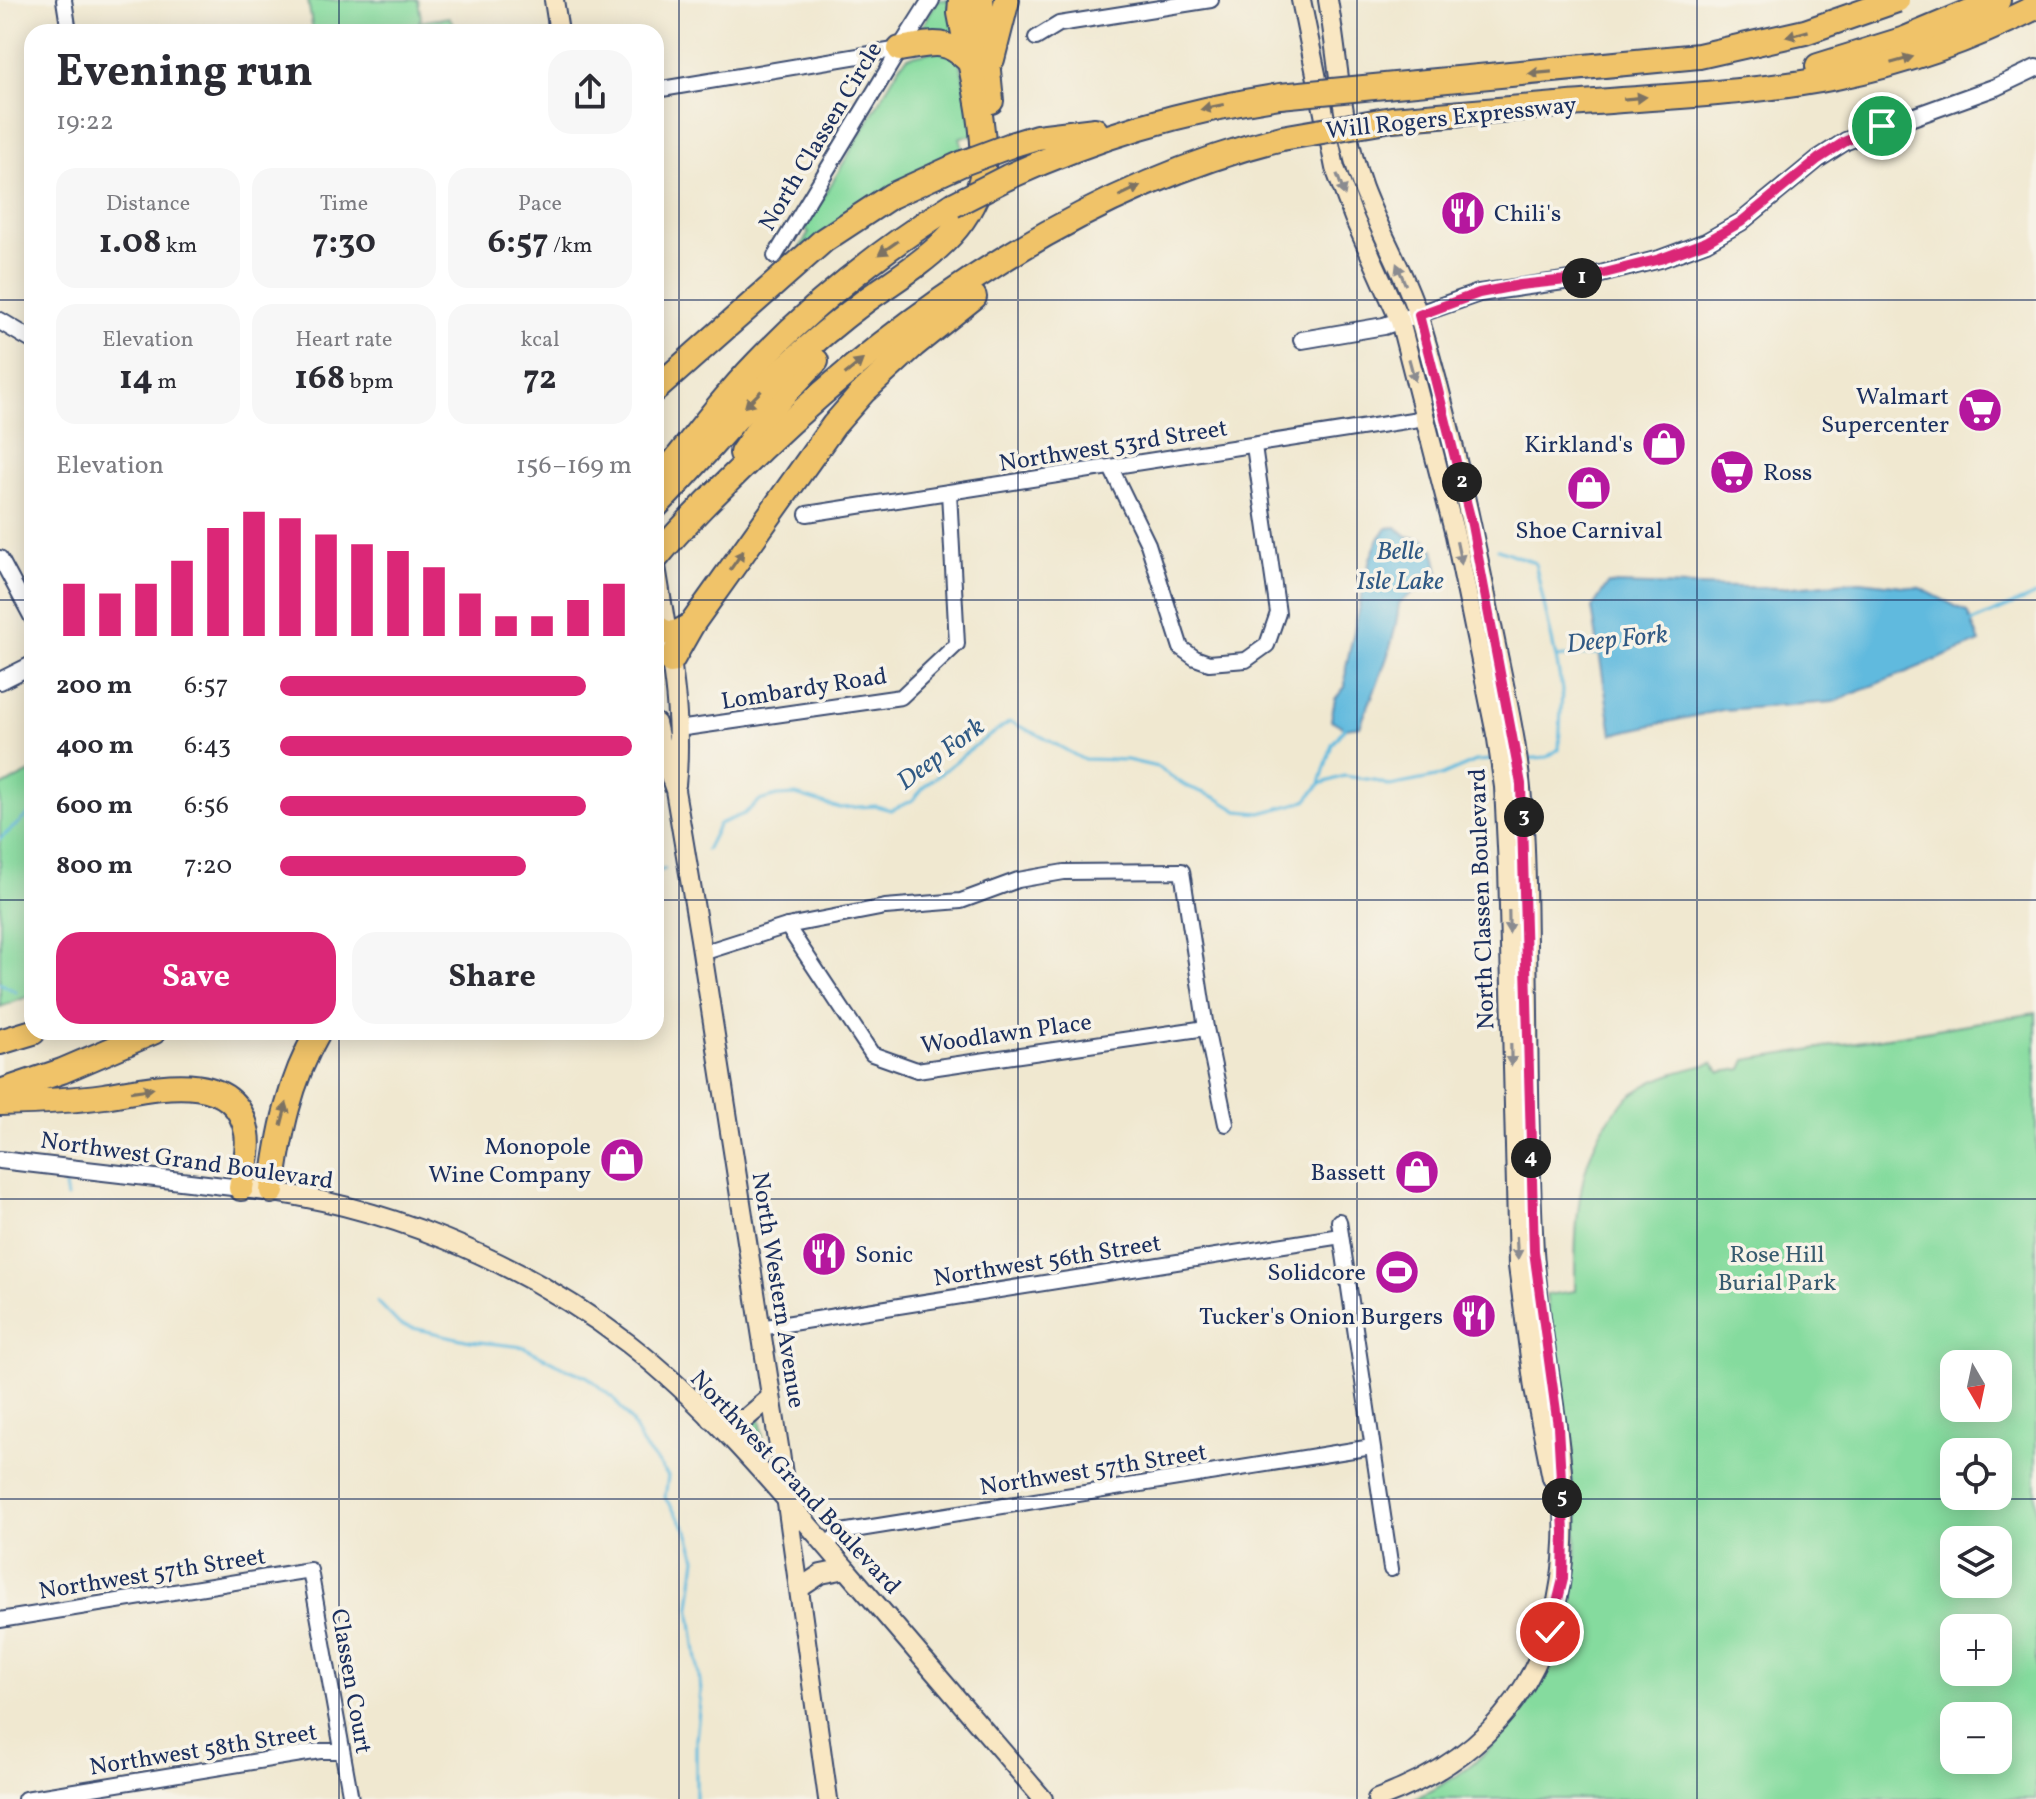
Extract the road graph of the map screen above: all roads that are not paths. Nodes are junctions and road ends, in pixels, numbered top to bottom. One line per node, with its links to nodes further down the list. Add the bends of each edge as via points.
1 (64, 0): 13 (street)
2 (554, 0): 14 (main road)
3 (931, 0): 16 (street, North Classen Circle)
4 (961, 0): 17 (highway)
5 (1007, 0): 19 (highway)
6 (1211, 0): 15 (street, via 1059,24)
7 (1301, 0): 27 (main road, North Classen Boulevard, one-way to 27, via 1335,168)
8 (1328, 0): 25 (main road, North Classen Boulevard, one-way to 8, via 1363,189)
9 (1897, 0): 22 (highway, Will Rogers Expressway, one-way to 22, bridge, via 1805,32 1699,56 1280,96)
10 (1998, 0): 21 (highway, via 1905,39)
11 (985, 7): 19 (highway)
12 (2036, 7): 21 (highway, Will Rogers Expressway, one-way to 12, via 1834,77 1899,61 1969,38)
13 (68, 24)
14 (558, 24)
15 (1036, 38)
16 (900, 49): 17 (highway, via 944,44); 20 (street); 24 (street, North Classen Circle)
17 (968, 60): 39 (highway, one-way to 39, via 984,166 969,212 946,242 785,368)
18 (2036, 68): 25 (street, via 1846,141 1741,222 1706,242 1585,278 1479,293)
19 (989, 85): 38 (highway, via 997,170 977,228 946,262 828,349 796,380)
20 (664, 89)
21 (1743, 89): 23 (highway, Will Rogers Expressway, one-way to 21, bridge, via 1171,173 1282,138 1392,119)
22 (1145, 124): 30 (highway, bridge, via 1037,137 891,196 824,240); 35 (highway, Will Rogers Expressway, one-way to 35, bridge, via 1008,177 953,205 877,255 755,365)
23 (1060, 227): 38 (highway, Will Rogers Expressway, one-way to 23, via 857,364 938,304); 44 (highway, one-way to 23, via 808,459 863,392)
24 (775, 256)
25 (1419, 315): 27 (street); 34 (main road, North Classen Boulevard)
26 (0, 321): 28 (street)
27 (1400, 321): 29 (street); 31 (main road, North Classen Boulevard, one-way to 31)
28 (24, 335)
29 (1302, 340)
30 (668, 372)
31 (1425, 418): 32 (street, Northwest 53rd Street); 36 (main road, North Classen Boulevard)
32 (1254, 446): 33 (street, Northwest 53rd Street); 33 (street, via 1278,613 1267,645 1246,660 1209,663 1181,648 1148,544)
33 (1111, 468): 37 (street, Northwest 53rd Street)
34 (1460, 472): 36 (main road); 51 (main road, North Classen Boulevard)
35 (664, 475)
36 (1440, 477): 51 (main road, North Classen Boulevard, one-way to 51)
37 (949, 492): 40 (street, Northwest 53rd Street); 50 (street, Lombardy Road, via 957,644 901,697)
38 (713, 495): 41 (highway, Will Rogers Expressway)
39 (664, 497)
40 (807, 514)
41 (664, 549)
42 (0, 558): 43 (street)
43 (24, 603)
44 (692, 624): 45 (highway, via 675,634); 47 (highway)
45 (664, 632)
46 (664, 640): 47 (main road, North Western Avenue)
47 (671, 661): 50 (main road, North Western Avenue)
48 (24, 669): 49 (street)
49 (0, 681)
50 (678, 729): 53 (main road, North Western Avenue)
51 (1506, 738): 83 (main road, North Classen Boulevard, via 1517,866 1522,1170 1558,1426 1563,1579 1550,1632 1507,1710 1453,1762)
52 (664, 759): 53 (main road, North Western Avenue)
53 (675, 790): 55 (main road, North Western Avenue)
54 (787, 926): 55 (street); 56 (street, Woodlawn Place, via 872,1054 917,1070); 56 (street, via 885,907 961,901 1018,880 1064,872 1182,871)
55 (702, 953): 67 (main road, North Western Avenue)
56 (1206, 1028): 63 (street)
57 (24, 1035): 60 (highway)
58 (134, 1040): 61 (highway)
59 (314, 1040): 66 (highway, one-way to 59, via 285,1109)
60 (0, 1042)
61 (0, 1092)
62 (0, 1103): 65 (highway, one-way to 65, via 65,1101 185,1085 207,1088 237,1108 245,1124 248,1146)
63 (1226, 1124)
64 (0, 1160): 65 (street, Northwest Grand Boulevard)
65 (241, 1188): 66 (main road, Northwest Grand Boulevard)
66 (272, 1191): 69 (main road, Northwest Grand Boulevard, via 399,1222 503,1266 609,1330)
67 (760, 1328): 68 (main road, North Western Avenue); 70 (street, Northwest 56th Street, via 1340,1228)
68 (771, 1397): 69 (main road, via 745,1419); 71 (main road, North Western Avenue)
69 (711, 1419): 71 (main road, Northwest Grand Boulevard)
70 (1372, 1447): 72 (street, Northwest 57th Street, via 841,1532); 74 (street)
71 (786, 1499): 72 (main road, Northwest Grand Boulevard); 76 (main road, North Western Avenue)
72 (826, 1545): 73 (main road, Northwest Grand Boulevard)
73 (846, 1569): 76 (main road, via 821,1574); 82 (main road, Northwest Grand Boulevard)
74 (1391, 1569)
75 (310, 1570): 77 (street, Northwest 57th Street); 78 (street, Classen Court)
76 (800, 1588): 81 (main road, North Western Avenue)
77 (0, 1620)
78 (341, 1751): 79 (street, Northwest 58th Street); 80 (street, Classen Court)
79 (25, 1799)
80 (351, 1799)
81 (828, 1799)
82 (1043, 1799)
83 (1377, 1799)

